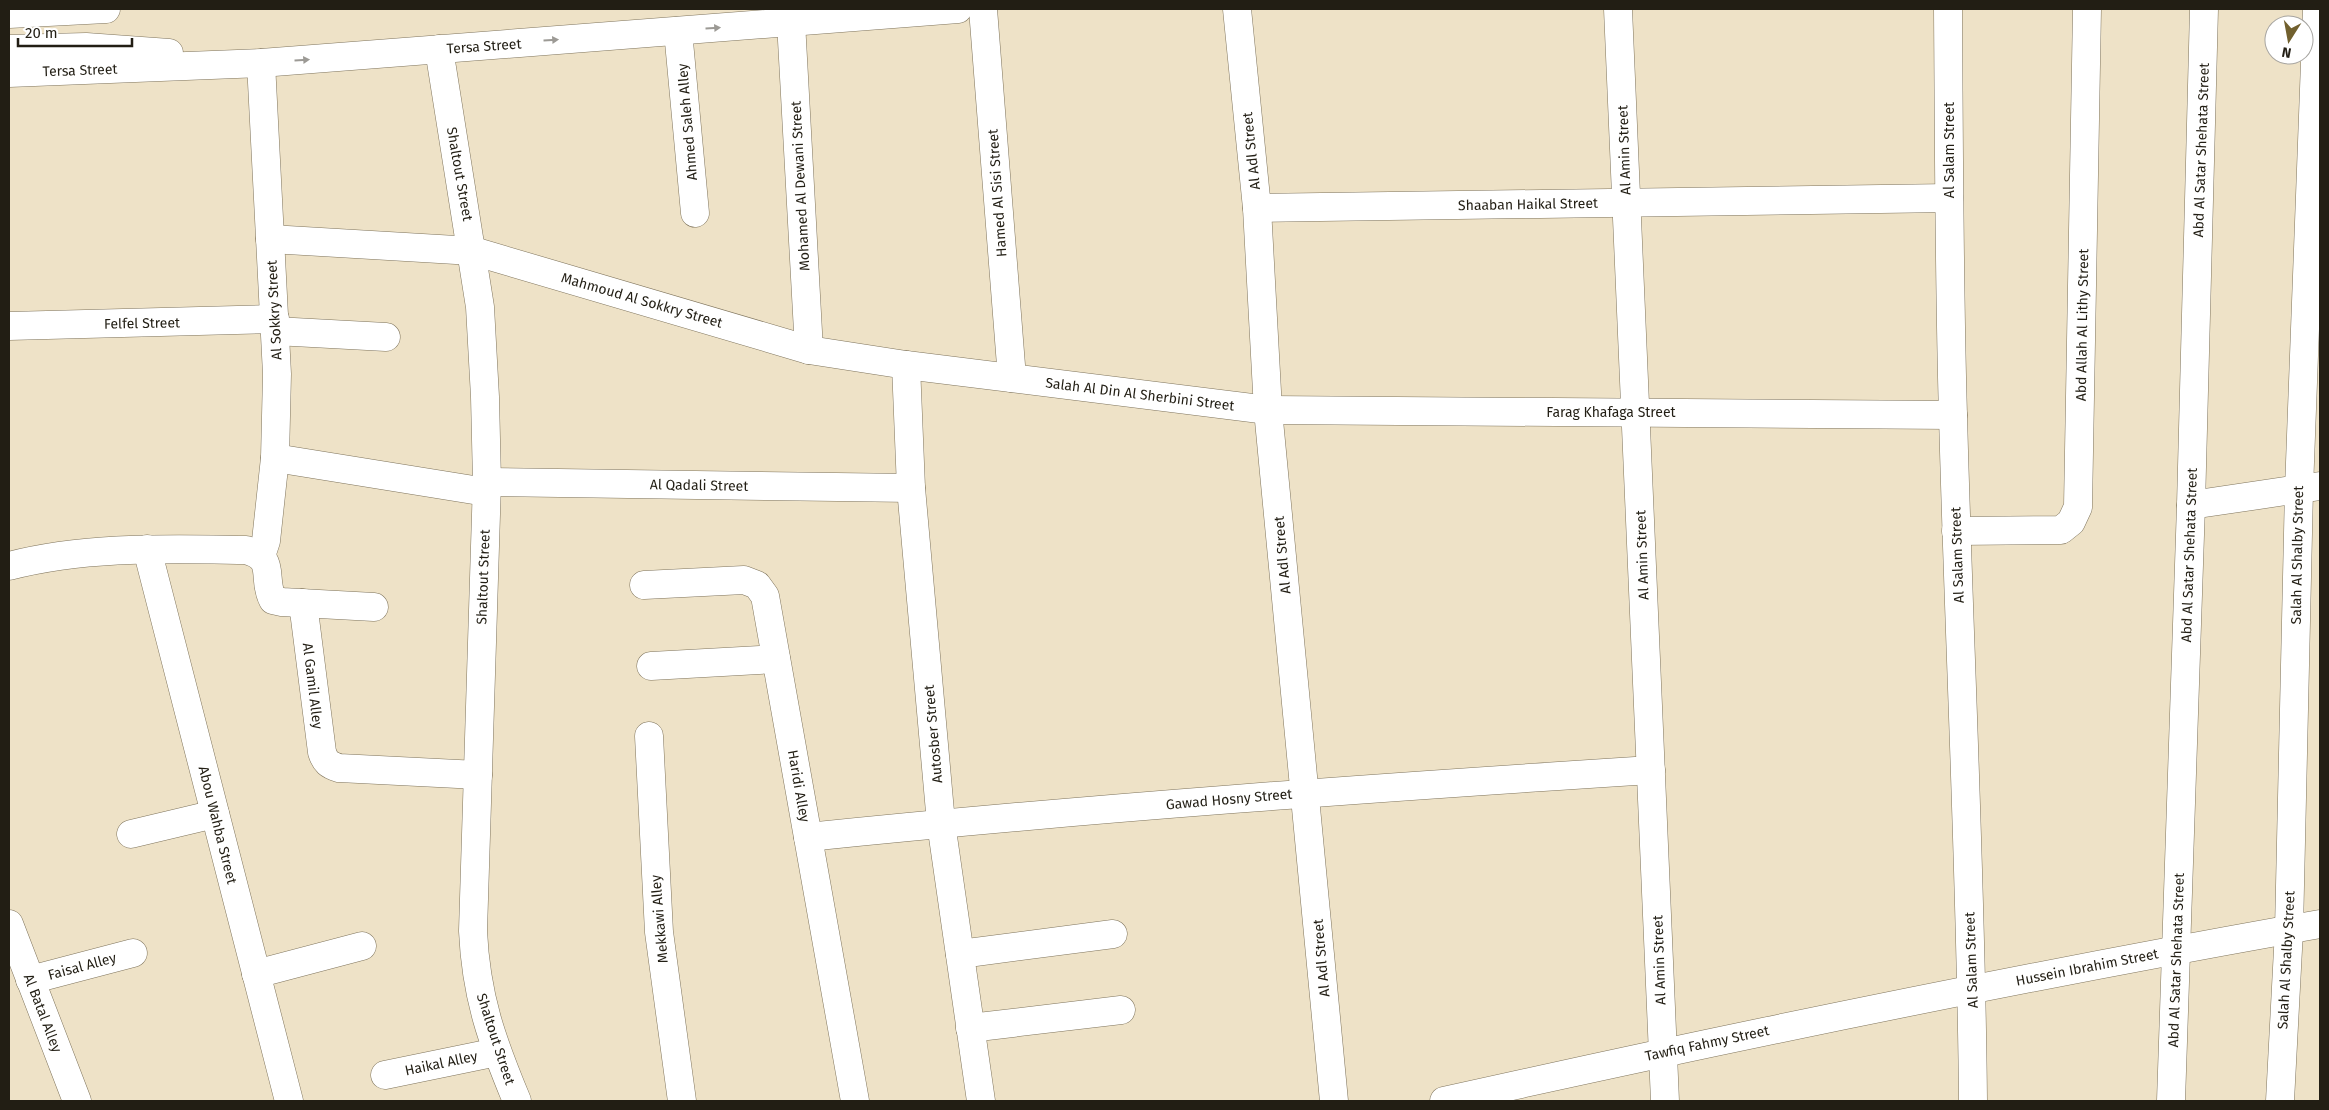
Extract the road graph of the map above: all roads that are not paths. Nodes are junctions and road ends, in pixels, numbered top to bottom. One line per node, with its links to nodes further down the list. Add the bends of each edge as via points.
1 (106, 9): 10 (street)
2 (958, 9): 11 (street, Tersa Street)
3 (983, 9): 28 (street, Hamed Al Sisi Street)
4 (1237, 9): 19 (street, Al Adl Street)
5 (1618, 9): 18 (street, Al Amin Street)
6 (1948, 9): 17 (street, Al Salam Street)
7 (2087, 9): 37 (street, Abd Allah Al Lithy Street, via 2078,507 2072,522 2061,530)
8 (2204, 9): 36 (street, Abd Al Satar Shehata Street)
9 (2317, 9): 35 (street, Salah Al Shalby Street)
10 (9, 14)
11 (791, 22): 12 (street, Tersa Street, one-way to 11); 26 (street, Mohamed Al Dewani Street)
12 (678, 30): 14 (street, Tersa Street, one-way to 12); 20 (street, Ahmed Saleh Alley)
13 (9, 49): 15 (street, via 138,49)
14 (438, 49): 15 (street, Tersa Street, one-way to 14); 22 (street, Shaltout Street)
15 (261, 63): 16 (street, Tersa Street); 21 (street, Al Sokkry Street)
16 (9, 73)
17 (1948, 198): 18 (street, Shaaban Haikal Street); 31 (street, Al Salam Street)
18 (1626, 202): 19 (street, Shaaban Haikal Street); 30 (street, Al Amin Street)
19 (1257, 208): 29 (street, Al Adl Street)
20 (695, 213)
21 (270, 239): 22 (street, Mahmoud Al Sokkry Street); 23 (street, Al Sokkry Street)
22 (473, 251): 26 (street, Mahmoud Al Sokkry Street); 33 (street, Shaltout Street, via 480,307)
23 (275, 325): 24 (street, Felfel Street); 25 (street, Felfel Street); 32 (street, Al Sokkry Street)
24 (9, 326)
25 (386, 337)
26 (809, 350): 27 (street, Mahmoud Al Sokkry Street)
27 (906, 365): 28 (street, Mahmoud Al Sokkry Street); 34 (street, Autosber Street)
28 (1012, 378): 29 (street, Salah Al Din Al Sherbini Street)
29 (1268, 410): 30 (street, Farag Khafaga Street); 49 (street, Al Adl Street)
30 (1636, 412): 31 (street, Farag Khafaga Street); 47 (street, Al Amin Street)
31 (1953, 415): 37 (street, Al Salam Street)
32 (275, 458): 33 (street, Al Qadali Street); 39 (street, Al Sokkry Street, via 266,541)
33 (486, 487): 34 (street, Al Qadali Street); 48 (street, Shaltout Street)
34 (911, 488): 51 (street, Autosber Street)
35 (2310, 488): 36 (street); 56 (street, Salah Al Shalby Street)
36 (2191, 505): 59 (street, Abd Al Satar Shehata Street)
37 (1956, 531): 64 (street, Al Salam Street)
38 (148, 549): 39 (street, via 246,550); 40 (street, via 108,550); 50 (street, Abou Wahba Street)
39 (261, 556): 42 (street, via 266,562 273,600)
40 (9, 566)
41 (644, 585): 44 (street, Haridi Alley, via 744,580 758,585 765,596)
42 (303, 603): 43 (street); 48 (street, Al Gamil Alley, via 324,760 339,768)
43 (374, 607)
44 (776, 659): 45 (street); 53 (street, Haridi Alley)
45 (651, 666)
46 (649, 736): 73 (street, Mekkawi Alley, via 659,932)
47 (1651, 770): 49 (street, Gawad Hosny Street); 68 (street, Al Amin Street)
48 (478, 775): 67 (street, Shaltout Street, via 473,931 475,967 482,1005)
49 (1305, 792): 51 (street, Gawad Hosny Street); 76 (street, Al Adl Street)
50 (215, 814): 52 (street); 62 (street, Abou Wahba Street)
51 (941, 823): 53 (street, Gawad Hosny Street); 61 (street, Autosber Street)
52 (131, 834)
53 (808, 837): 74 (street, Haridi Alley)
54 (9, 924): 63 (street, Al Batal Alley)
55 (2320, 924): 56 (street, Hussein Ibrahim Street)
56 (2289, 930): 59 (street, Hussein Ibrahim Street); 81 (street, Salah Al Shalby Street)
57 (1113, 934): 61 (street)
58 (362, 946): 62 (street)
59 (2177, 949): 64 (street, Hussein Ibrahim Street); 80 (street, Abd Al Satar Shehata Street)
60 (133, 953): 63 (street, Faisal Alley)
61 (960, 954): 66 (street, Autosber Street)
62 (256, 974): 71 (street, Abou Wahba Street)
63 (30, 980): 70 (street, Al Batal Alley)
64 (1972, 990): 68 (street, Tawfiq Fahmy Street); 79 (street, Al Salam Street)
65 (1121, 1010): 66 (street)
66 (970, 1028): 75 (street, Autosber Street)
67 (497, 1052): 69 (street, Haikal Alley); 72 (street, Shaltout Street)
68 (1663, 1052): 77 (street, Tawfiq Fahmy Street); 78 (street, Al Amin Street)
69 (385, 1075)
70 (77, 1101)
71 (289, 1101)
72 (517, 1101)
73 (682, 1101)
74 (855, 1101)
75 (981, 1101)
76 (1334, 1101)
77 (1444, 1101)
78 (1665, 1101)
79 (1973, 1101)
80 (2171, 1101)
81 (2280, 1101)

